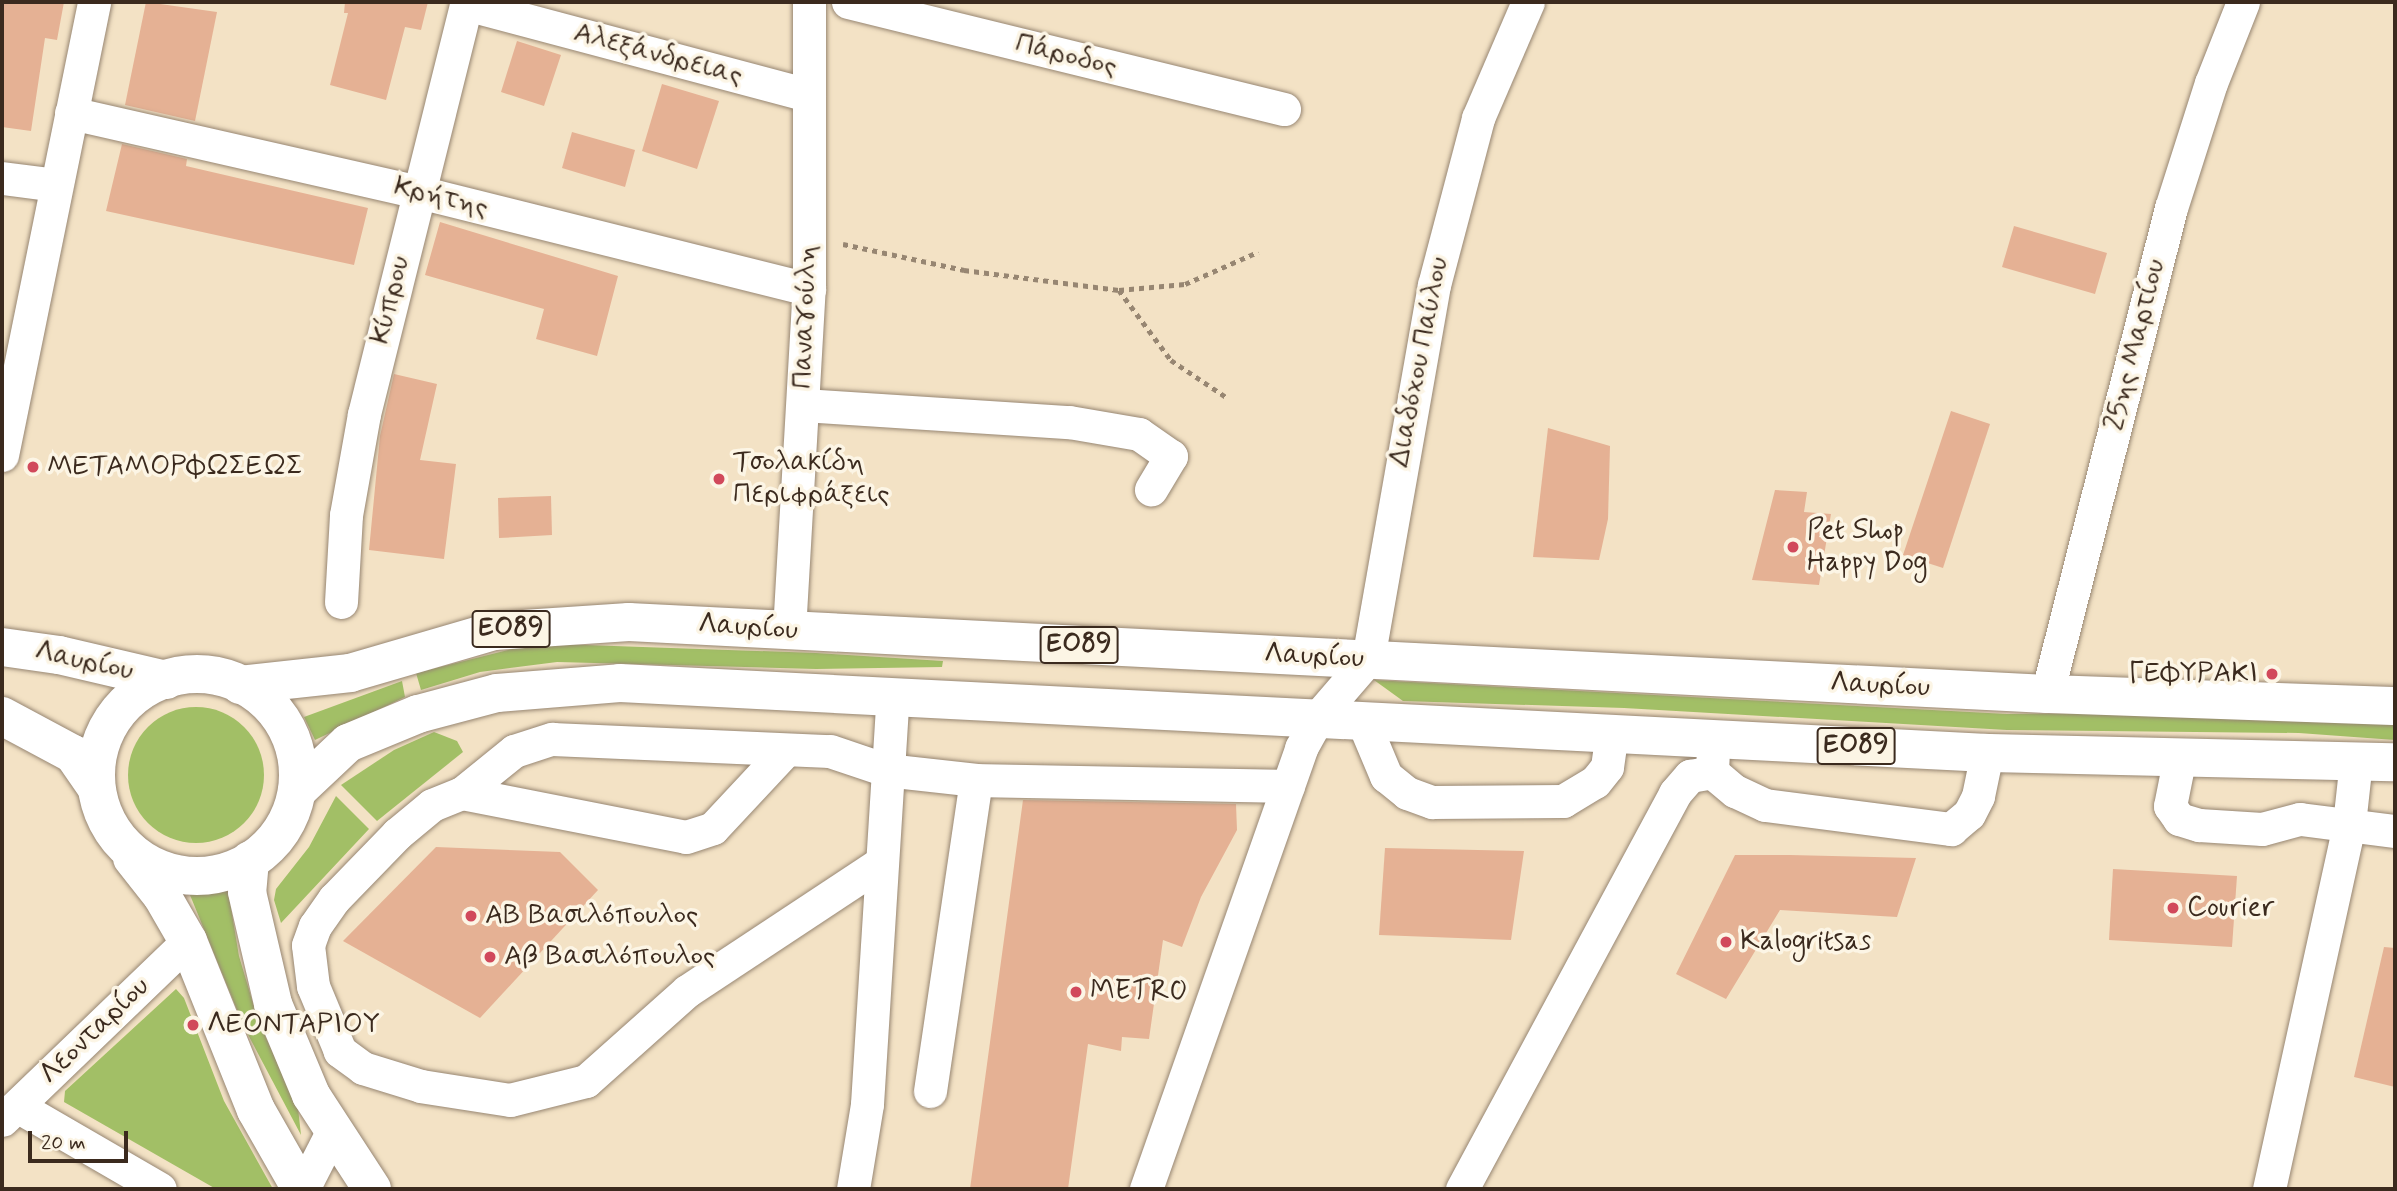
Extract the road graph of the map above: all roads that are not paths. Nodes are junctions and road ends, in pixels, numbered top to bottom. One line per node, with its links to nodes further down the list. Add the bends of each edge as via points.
1 (93, 2): 9 (street)
2 (809, 2): 7 (street, Παναγούλη)
3 (848, 2): 8 (street, Πάροδος)
4 (1528, 2): 20 (street, Διαδόχου Παύλου, via 1478,118 1434,285 1395,483)
5 (2243, 2): 23 (street, 25ης Μαρτίου, via 2174,196)
6 (466, 3): 7 (street, Αλεξάνδρειας); 12 (street, Κύπρου)
7 (809, 95): 13 (street, Παναγούλη)
8 (1284, 109)
9 (71, 113): 11 (street); 12 (street, Κρήτης)
10 (2, 178): 11 (street)
11 (56, 185): 15 (street)
12 (419, 192): 13 (street, Κρήτης); 17 (street, Κύπρου, via 387,309 355,460)
13 (809, 289): 14 (street, Παναγούλη)
14 (803, 405): 16 (street, via 1069,422 1139,434 1171,456); 18 (street, Παναγούλη)
15 (2, 455)
16 (1151, 489)
17 (341, 602)
18 (789, 631): 20 (main road, Λαυρίου / ΕΟ89); 22 (main road, Λαυρίου / ΕΟ89, via 563,623 494,631 319,680)
19 (2, 647): 21 (main road, Λαυρίου / ΕΟ89, via 84,660)
20 (1368, 659): 23 (main road, Λαυρίου / ΕΟ89); 27 (street)
21 (166, 681): 22 (main road, Λαυρίου / ΕΟ89, via 204,675); 38 (main road, Λαυρίου / ΕΟ89, via 119,710 103,738)
22 (240, 685): 40 (main road, Λαυρίου / ΕΟ89, via 262,695 289,727 299,766)
23 (2047, 694): 25 (main road, Λαυρίου / ΕΟ89)
24 (893, 696): 27 (main road, Λαυρίου / ΕΟ89); 36 (street); 40 (main road, Λαυρίου / ΕΟ89, via 620,683 497,693 418,714 348,743)
25 (2395, 706)
26 (2, 716): 38 (main road, Λαυρίου / ΕΟ89, via 73,754)
27 (1318, 718): 28 (main road, Λαυρίου / ΕΟ89); 39 (street)
28 (1362, 719): 29 (main road, Λαυρίου / ΕΟ89); 29 (street, via 1386,776 1406,793 1432,802 1563,801 1595,782 1607,766)
29 (1612, 732): 32 (main road, Λαυρίου / ΕΟ89)
30 (785, 751): 36 (street, via 831,751); 41 (street, via 551,739 514,751); 41 (street, via 713,828 686,837)
31 (1987, 753): 32 (main road, Λαυρίου / ΕΟ89); 32 (street, via 1978,796 1969,814 1951,829 1765,805 1735,791); 33 (main road, Λαυρίου / ΕΟ89)
32 (1713, 755): 56 (street, via 1675,793)
33 (2179, 756): 34 (main road, Λαυρίου / ΕΟ89); 42 (street, via 2170,806 2179,819 2262,830 2300,819)
34 (2356, 761): 35 (main road, Λαυρίου / ΕΟ89); 42 (street)
35 (2395, 762)
36 (886, 770): 37 (street); 46 (street)
37 (975, 780): 39 (street); 48 (street)
38 (96, 786): 44 (main road, Λαυρίου / ΕΟ89, via 109,830)
39 (1288, 786): 55 (street)
40 (297, 791): 45 (main road, Λαυρίου / ΕΟ89, via 275,838)
41 (462, 793): 46 (street, via 432,805 397,834 334,899 308,946 313,986 340,1051 363,1068 421,1086 510,1100 586,1081 687,991)
42 (2349, 824): 43 (street); 57 (street)
43 (2395, 831)
44 (126, 851): 45 (main road, Λαυρίου / ΕΟ89, via 184,875 218,873); 47 (main road, via 162,895)
45 (250, 860): 50 (main road, via 247,892 264,976 297,1064)
46 (879, 864): 54 (street, via 867,1104)
47 (188, 941): 49 (street, Λεονταρίου); 52 (main road, via 256,1110)
48 (930, 1091)
49 (9, 1113): 51 (street)
50 (332, 1132): 52 (street); 53 (main road)
51 (160, 1189)
52 (302, 1189)
53 (372, 1189)
54 (853, 1189)
55 (1146, 1189)
56 (1462, 1189)
57 (2269, 1189)

